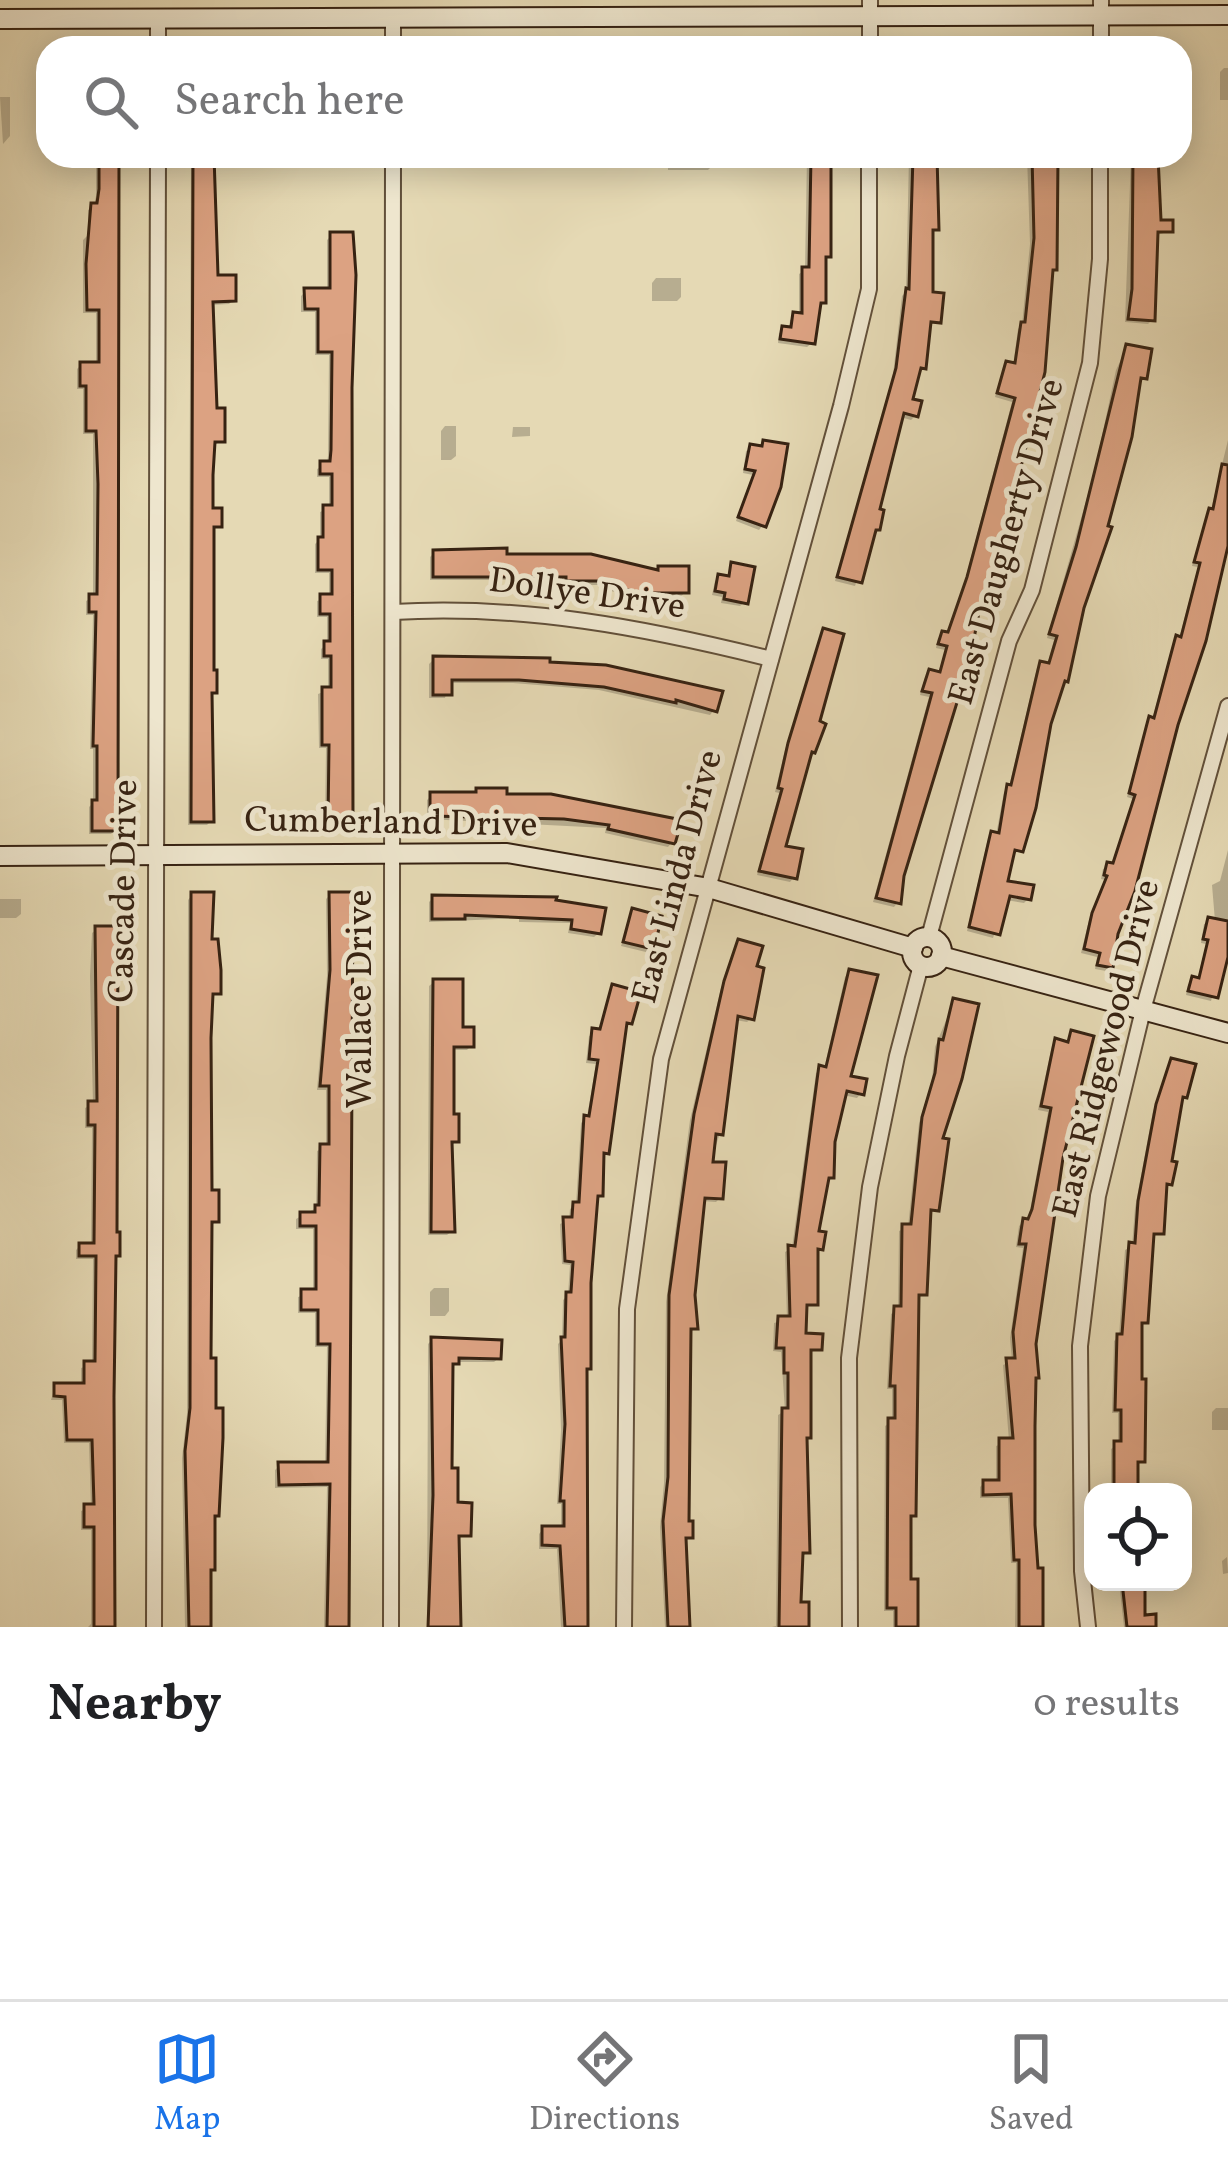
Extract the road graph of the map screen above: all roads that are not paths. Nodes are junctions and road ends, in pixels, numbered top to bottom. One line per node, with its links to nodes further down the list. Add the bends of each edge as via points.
1 (870, 8): 2 (street); 4 (street)
2 (1101, 8): 3 (street)
3 (1228, 15)
4 (393, 18): 6 (street); 8 (street)
5 (0, 19): 6 (street)
6 (158, 19): 7 (street)
7 (158, 36)
8 (393, 36)
9 (158, 168): 16 (street, Cascade Drive)
10 (393, 168): 13 (street, Wallace Drive)
11 (869, 168): 14 (street, East Linda Drive, via 869,289)
12 (1100, 168): 20 (street, East Daugherty Drive, via 1090,363 1032,590 1009,641)
13 (393, 612): 14 (street, Dollye Drive, via 544,614); 17 (street, Wallace Drive)
14 (771, 659): 19 (street, East Linda Drive)
15 (1228, 706): 21 (street, East Ridgewood Drive)
16 (156, 853): 17 (street, Cumberland Drive); 18 (street, Cumberland Drive); 23 (street, Cascade Drive)
17 (393, 854): 19 (street, Cumberland Drive, via 507,853); 24 (street, Wallace Drive)
18 (0, 856)
19 (710, 888): 20 (street, Cumberland Drive); 25 (street, East Linda Drive, via 661,1059 627,1309)
20 (921, 950): 21 (street, via 934,965 941,956); 26 (street, East Daugherty Drive, via 870,1187 849,1358)
21 (1144, 1010): 22 (street); 27 (street, East Ridgewood Drive, via 1098,1196 1080,1346)
22 (1228, 1033)
23 (154, 1627)
24 (391, 1627)
25 (624, 1627)
26 (850, 1627)
27 (1088, 1627)

